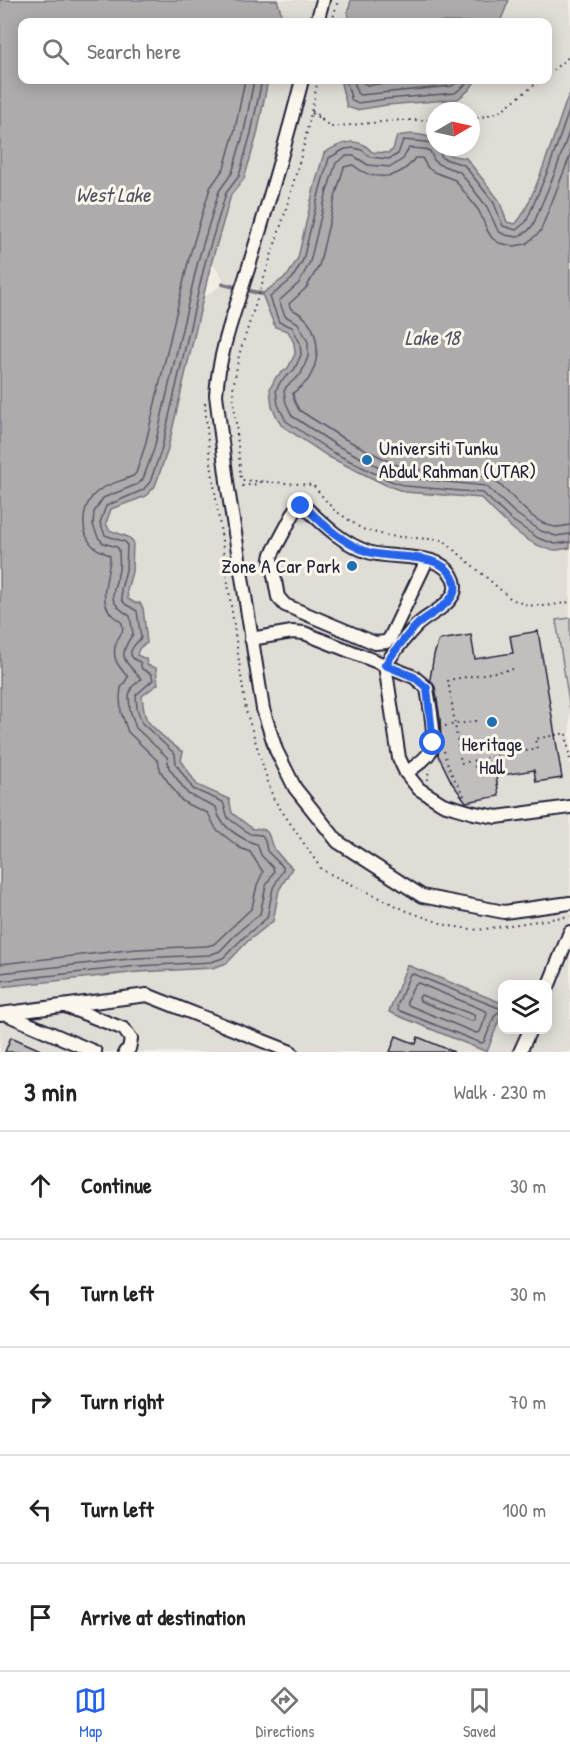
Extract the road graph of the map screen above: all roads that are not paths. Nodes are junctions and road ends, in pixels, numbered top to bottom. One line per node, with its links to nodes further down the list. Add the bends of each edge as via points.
1 (323, 0): 2 (street)
2 (318, 18)
3 (301, 84): 5 (street, via 218,371 216,395)
4 (427, 560): 4 (street, via 368,552 335,535 301,506 271,559 278,597 285,605 375,643 390,638); 6 (street, via 448,569 456,591 417,625)
5 (250, 639): 6 (street, via 304,633); 9 (street, via 263,709 276,750 295,788 338,842 422,896 504,912)
6 (385, 665): 7 (street, via 399,758); 7 (street, via 414,677 427,688 432,748)
7 (406, 773): 8 (street, via 419,789 443,804 474,813 497,817)
8 (570, 807)
9 (570, 909)
10 (570, 932): 11 (street)
11 (551, 980)
12 (63, 1006): 13 (street); 16 (street, via 124,1029 131,1039); 17 (street, via 147,995)
13 (3, 1014): 15 (street)
14 (528, 1034): 18 (street)
15 (95, 1052)
16 (125, 1052)
17 (291, 1052)
18 (520, 1052)

